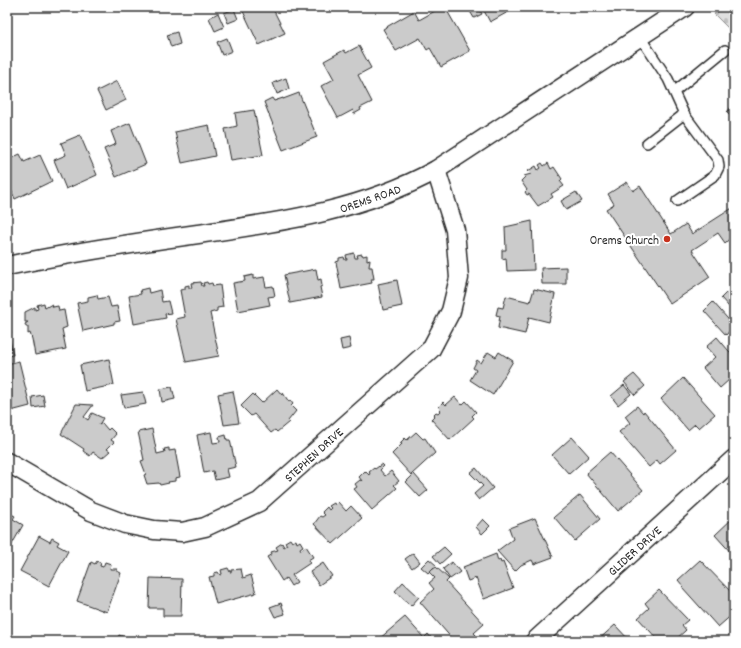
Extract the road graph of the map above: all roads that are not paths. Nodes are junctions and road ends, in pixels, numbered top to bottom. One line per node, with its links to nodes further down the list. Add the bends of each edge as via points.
1 (685, 7): 2 (street, OREMS ROAD)
2 (640, 37): 4 (lane, via 668,78); 7 (street, OREMS ROAD)
3 (725, 50): 4 (lane)
4 (674, 92): 5 (lane)
5 (684, 114): 6 (lane); 8 (lane, via 718,160 719,167 715,175)
6 (647, 143)
7 (436, 170): 9 (street, OREMS ROAD, via 410,184 371,199 289,221 102,248); 11 (street, STEPHEN DRIVE, via 455,230 459,278 451,311 431,349 260,502 205,527 182,532 154,530 126,524 91,511)
8 (677, 201)
9 (7, 266)
10 (734, 459): 12 (street, GLIDER DRIVE)
11 (7, 462)
12 (534, 641)

